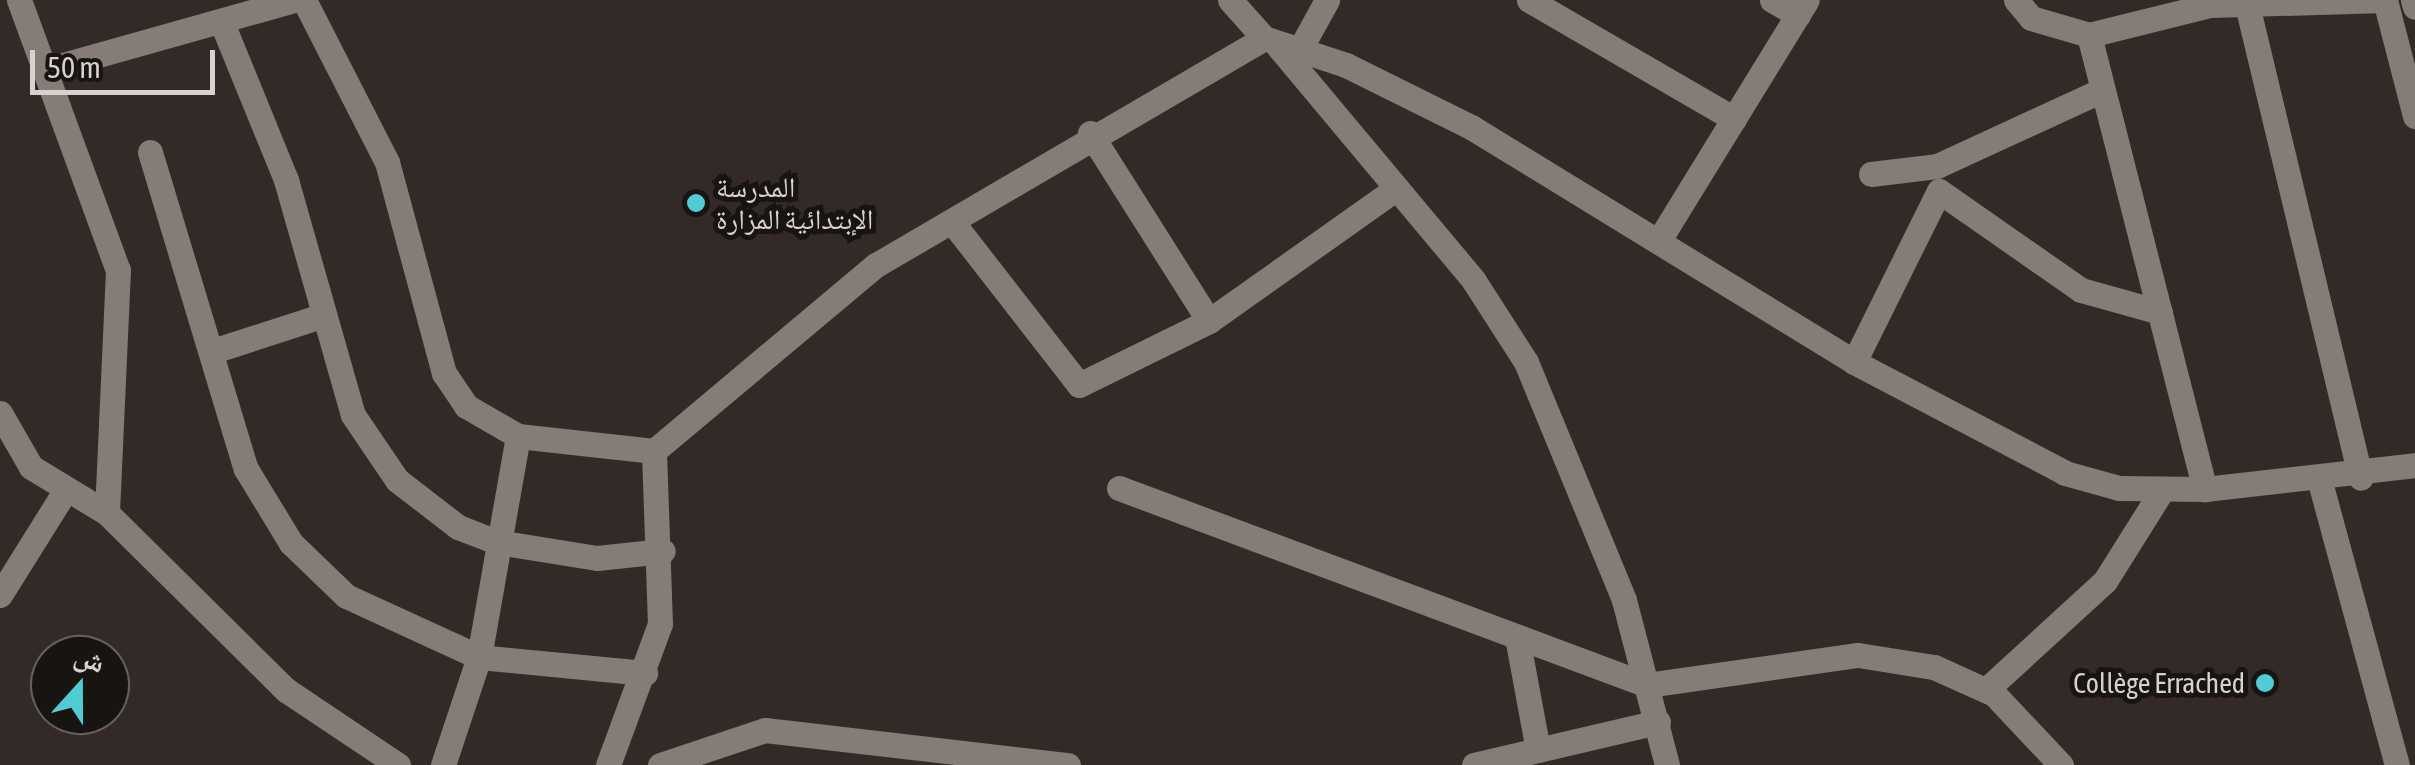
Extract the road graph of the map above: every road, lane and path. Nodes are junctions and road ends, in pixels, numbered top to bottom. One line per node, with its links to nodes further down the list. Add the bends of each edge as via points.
1 (19, 0): 15 (street)
2 (294, 0): 12 (street)
3 (304, 0): 32 (street, via 387,162 444,373 466,406)
4 (1230, 0): 13 (street)
5 (1326, 0): 13 (street)
6 (1529, 0): 18 (street)
7 (1772, 0): 10 (street)
8 (2016, 0): 14 (street, via 2031,18)
9 (2385, 0): 11 (street); 17 (street)
10 (1802, 7): 18 (street)
11 (2248, 8): 14 (street, via 2210,5); 35 (street)
12 (222, 24): 15 (street); 27 (street, via 286,180)
13 (1270, 31): 19 (street); 23 (street); 25 (street, via 1458,120)
14 (2088, 35): 16 (street)
15 (45, 70): 41 (street, via 118,270)
16 (2102, 90): 22 (street); 26 (street)
17 (2415, 116)
18 (1734, 119): 25 (street)
19 (1090, 133): 24 (street); 28 (street)
20 (150, 152): 29 (street)
21 (1871, 174): 22 (street)
22 (1938, 178): 26 (street, via 2081,290); 30 (street)
23 (1394, 190): 28 (street); 48 (street, via 1474,280 1526,362 1610,562)
24 (953, 223): 28 (street, via 1072,384); 33 (street, via 876,265)
25 (1661, 238): 30 (street)
26 (2160, 312): 39 (street)
27 (321, 316): 29 (street); 42 (street, via 353,414 397,480 458,527)
28 (1209, 322)
29 (216, 350): 46 (street, via 246,469 291,544 346,596)
30 (1854, 362): 38 (street, via 2065,472)
31 (0, 413): 40 (street, via 32,466)
32 (518, 436): 33 (street); 42 (street)
33 (654, 451): 43 (street)
34 (2415, 464): 35 (street)
35 (2361, 478): 36 (street)
36 (2320, 482): 39 (street); 60 (street)
37 (1119, 488): 45 (street)
38 (2162, 490): 39 (street); 49 (street, via 2140,540 2106,582)
39 (2205, 490)
40 (63, 494): 41 (street); 44 (street)
41 (107, 512): 52 (street, via 286,690)
42 (496, 542): 43 (street, via 597,558); 46 (street)
43 (663, 551): 47 (street, via 660,624)
44 (0, 595)
45 (1517, 638): 48 (street); 51 (street)
46 (478, 658): 47 (street); 53 (street)
47 (645, 673): 54 (street)
48 (1648, 685): 49 (street, via 1858,655 1934,667); 50 (street)
49 (1986, 690): 59 (street)
50 (1658, 722): 51 (street); 58 (street)
51 (1538, 750): 57 (street)
52 (398, 765)
53 (442, 765)
54 (608, 765)
55 (660, 765): 56 (street, via 765,730)
56 (1068, 765)
57 (1474, 765)
58 (1667, 765)
59 (2060, 765)
60 (2397, 765)

